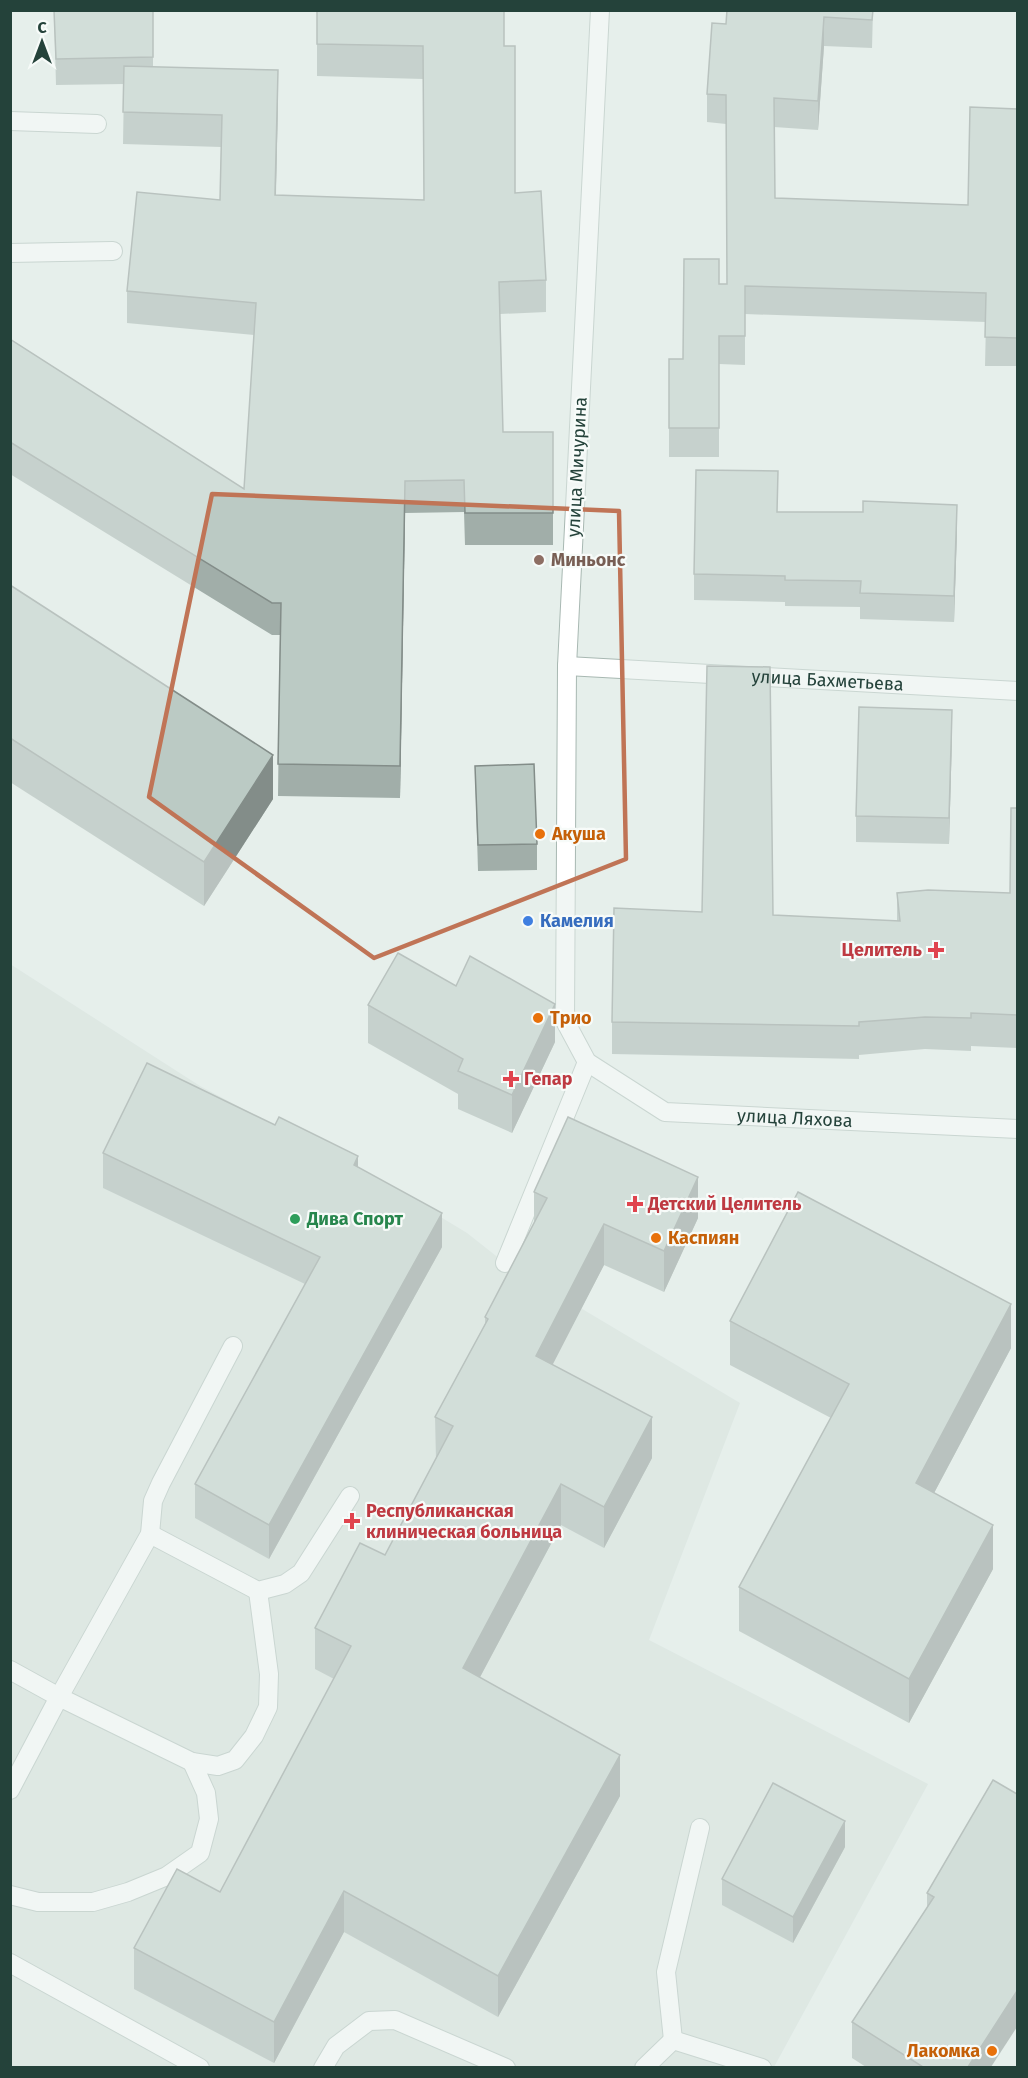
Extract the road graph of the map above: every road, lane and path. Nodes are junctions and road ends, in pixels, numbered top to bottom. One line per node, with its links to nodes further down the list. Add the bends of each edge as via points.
1 (600, 10): 6 (street, улица Мичурина)
2 (10, 121): 3 (street)
3 (97, 124)
4 (113, 251): 5 (street)
5 (10, 254)
6 (567, 666): 7 (street, улица Бахметьева); 8 (street, улица Мичурина, via 565,1021)
7 (1017, 691)
8 (587, 1062): 9 (street, улица Ляхова, via 664,1112); 10 (street)
9 (1017, 1129)
10 (504, 1263)
11 (233, 1346): 13 (street, via 153,1501)
12 (351, 1496): 14 (street, via 301,1573 285,1584)
13 (150, 1534): 14 (street); 16 (street)
14 (258, 1591): 17 (street, via 269,1674 268,1707 254,1736 235,1760 218,1766)
15 (12, 1674): 16 (street)
16 (59, 1696): 17 (street); 18 (street)
17 (192, 1762): 20 (street, via 206,1793 209,1819 200,1853 167,1876 93,1902 38,1902)
18 (10, 1790)
19 (700, 1828): 22 (street, via 666,1972)
20 (10, 1895)
21 (10, 1963): 23 (street)
22 (673, 2040): 26 (street); 27 (street)
23 (200, 2067)
24 (323, 2067): 25 (street, via 336,2046 369,2021 395,2020)
25 (506, 2067)
26 (644, 2067)
27 (762, 2067)

